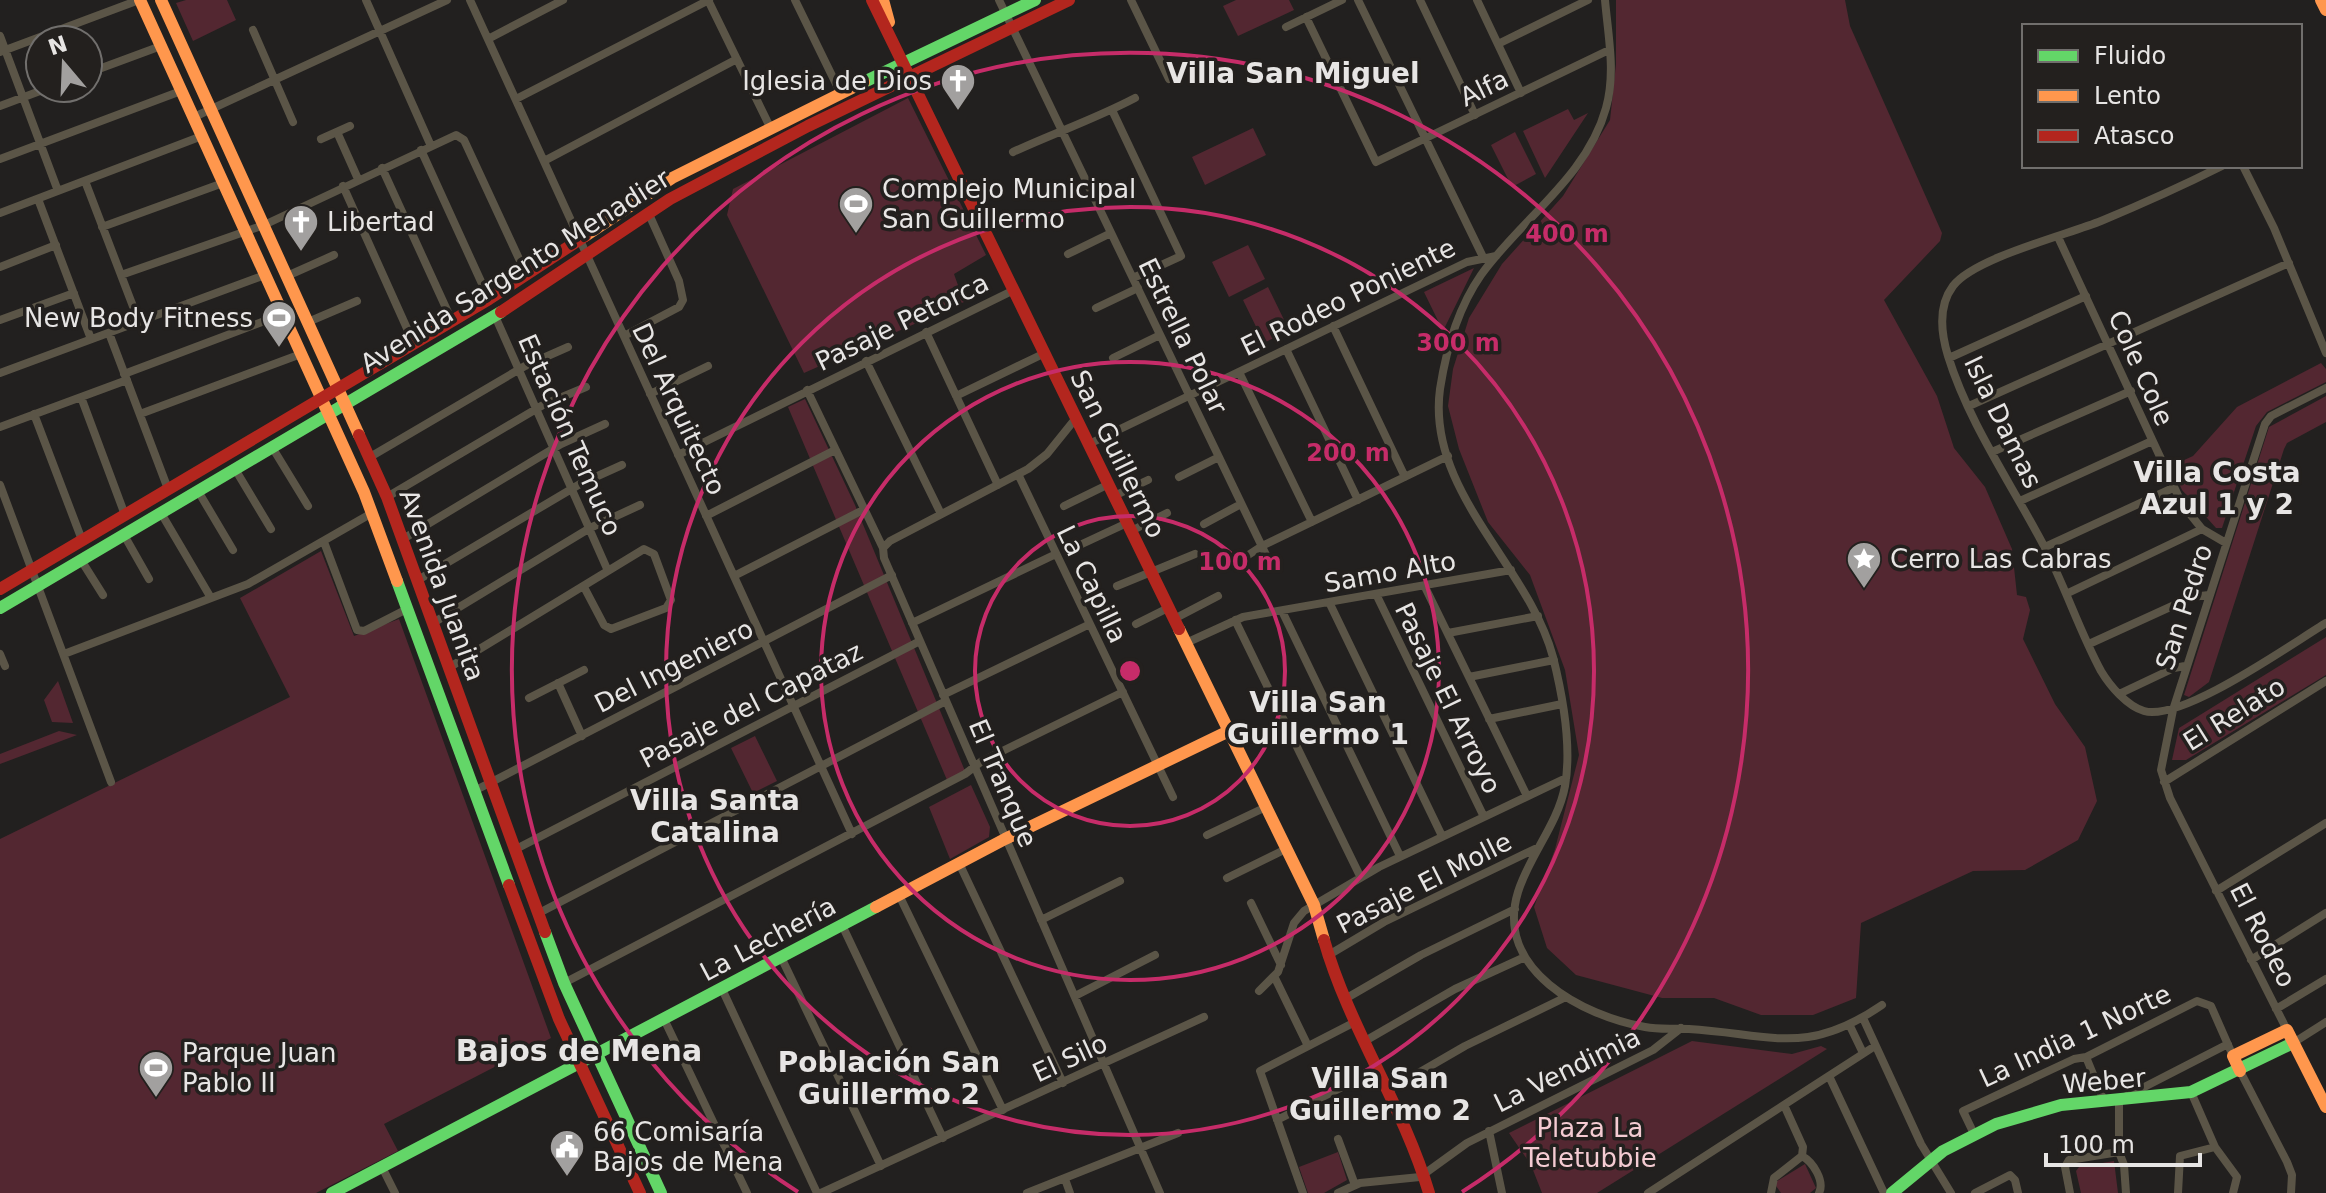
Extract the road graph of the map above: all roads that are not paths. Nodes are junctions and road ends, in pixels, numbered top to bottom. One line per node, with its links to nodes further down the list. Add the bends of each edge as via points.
1 (140, 0): 33 (street, Avenida Juanita); 35 (street)
2 (161, 0): 49 (street, Avenida Juanita)
3 (366, 0): 28 (street)
4 (447, 0): 28 (street)
5 (470, 0): 30 (street, Del Arquitecto)
6 (563, 0): 30 (street)
7 (708, 0): 36 (street); 47 (street)
8 (795, 0): 44 (street)
9 (872, 0): 32 (street, San Guillermo)
10 (883, 0): 32 (street, San Guillermo)
11 (999, 0): 23 (street, Estrella Polar)
12 (1035, 0): 23 (street, Avenida Sargento Menadier)
13 (1069, 0): 25 (street, Avenida Sargento Menadier)
14 (1131, 0): 40 (street)
15 (1342, 0): 24 (street)
16 (1358, 0): 59 (street)
17 (1420, 0): 51 (street)
18 (1477, 0): 31 (street)
19 (1588, 0): 31 (street)
20 (1605, 0): 34 (street)
21 (2321, 0): 22 (street)
22 (2326, 10)
23 (1006, 14): 25 (street, Estrella Polar); 37 (street, Avenida Sargento Menadier)
24 (1306, 17): 26 (street); 59 (street, Alfa, via 1376,162)
25 (1012, 27): 39 (street, Avenida Sargento Menadier); 56 (street, Estrella Polar)
26 (1286, 27)
27 (253, 30): 41 (street)
28 (380, 31): 41 (street); 62 (street)
29 (0, 36): 35 (street)
30 (488, 39): 47 (street, Del Arquitecto)
31 (1498, 44): 43 (street)
32 (895, 45): 37 (street, San Guillermo)
33 (161, 46): 38 (street); 42 (street, Avenida Juanita)
34 (1609, 50): 43 (street, Alfa); 88 (street, via 1609,97 1588,148)
35 (3, 51): 45 (street)
36 (737, 59): 55 (street); 66 (street)
37 (904, 64): 39 (street, San Guillermo); 44 (street, Avenida Sargento Menadier)
38 (104, 67)
39 (910, 76): 76 (street, Avenida Sargento Menadier); 98 (street, San Guillermo)
40 (1169, 79)
41 (275, 80): 49 (street); 53 (street)
42 (181, 91): 52 (street, Avenida Juanita); 61 (street)
43 (1521, 93): 51 (street, Alfa)
44 (841, 94): 55 (street, Avenida Sargento Menadier)
45 (23, 98): 48 (street); 61 (street)
46 (1135, 98): 50 (street)
47 (516, 99): 66 (street, Del Arquitecto)
48 (0, 106)
49 (211, 109): 52 (street); 78 (street, Avenida Juanita)
50 (1112, 110): 56 (street); 96 (street, via 1181,256)
51 (1475, 115): 59 (street, Alfa)
52 (194, 117): 58 (street, Avenida Juanita)
53 (293, 122)
54 (350, 126): 57 (street)
55 (770, 127): 83 (street, Avenida Sargento Menadier, via 654,189)
56 (1062, 131): 64 (street); 81 (street, Estrella Polar)
57 (337, 132): 60 (street); 70 (street)
58 (202, 136): 71 (street); 72 (street, Avenida Juanita)
59 (1425, 138): 89 (street)
60 (321, 139)
61 (40, 144): 65 (street); 74 (street)
62 (431, 146): 63 (street); 95 (street, via 459,135)
63 (421, 150): 67 (street); 101 (street)
64 (1013, 152)
65 (0, 159)
66 (544, 161): 83 (street, Del Arquitecto)
67 (382, 168): 70 (street); 107 (street)
68 (2218, 168): 82 (street, Isla Damas)
69 (2244, 168): 90 (street)
70 (358, 179): 73 (street)
71 (85, 181): 74 (street); 79 (street)
72 (223, 183): 79 (street); 80 (street, Avenida Juanita)
73 (343, 186): 78 (street); 116 (street)
74 (58, 191): 75 (street)
75 (38, 199): 77 (street); 84 (street)
76 (648, 212): 87 (street, Avenida Sargento Menadier); 114 (street, via 683,300)
77 (0, 213)
78 (264, 225): 80 (street); 94 (street, Avenida Juanita)
79 (102, 227): 92 (street)
80 (245, 230): 92 (street); 93 (street, Avenida Juanita)
81 (1111, 233): 85 (street); 96 (street, Estrella Polar)
82 (2058, 237): 100 (street, Cole Cole); 124 (street, Isla Damas, via 1959,278 1942,316)
83 (580, 240): 87 (street, Del Arquitecto); 95 (street, Avenida Sargento Menadier)
84 (56, 245): 91 (street); 99 (street)
85 (1068, 254)
86 (334, 255): 94 (street)
87 (586, 255): 105 (street, Avenida Sargento Menadier); 114 (street, Del Arquitecto)
88 (1496, 256): 89 (street, El Rodeo Poniente); 157 (street, via 1465,301 1445,364 1438,411)
89 (1483, 257): 110 (street, El Rodeo Poniente)
90 (2289, 263): 117 (street); 121 (street)
91 (0, 267)
92 (121, 275): 108 (street)
93 (265, 275): 104 (street, Avenida Juanita); 108 (street)
94 (287, 276): 109 (street, Avenida Juanita)
95 (527, 276): 101 (street, Avenida Sargento Menadier)
96 (1133, 278): 97 (street, Estrella Polar)
97 (1138, 288): 103 (street); 113 (street, Estrella Polar)
98 (1014, 290): 111 (street, Pasaje Petorca); 120 (street, San Guillermo)
99 (74, 293): 106 (street); 115 (street)
100 (2086, 296): 117 (street, Cole Cole); 124 (street)
101 (489, 299): 107 (street, Avenida Sargento Menadier)
102 (357, 301): 109 (street)
103 (1096, 308)
104 (283, 314): 122 (street, Avenida Juanita); 130 (street)
105 (495, 316): 127 (street, Estación Temuco); 141 (street, Avenida Sargento Menadier)
106 (0, 320)
107 (452, 321): 116 (street, Avenida Sargento Menadier)
108 (139, 322): 112 (street)
109 (308, 322): 133 (street, Avenida Juanita)
110 (1333, 326): 119 (street, El Rodeo Poniente); 164 (street)
111 (926, 332): 125 (street, Pasaje Petorca); 137 (street)
112 (109, 333): 115 (street); 130 (street)
113 (1160, 335): 123 (street); 138 (street, Estrella Polar)
114 (624, 336): 136 (street, Del Arquitecto)
115 (91, 339): 129 (street)
116 (414, 344): 133 (street, Avenida Sargento Menadier)
117 (2110, 344): 135 (street, Cole Cole); 142 (street)
118 (568, 347): 127 (street)
119 (1286, 349): 128 (street, El Rodeo Poniente); 174 (street)
120 (1045, 353): 137 (street); 147 (street, San Guillermo)
121 (2326, 353)
122 (301, 354): 140 (street, Avenida Juanita); 145 (street)
123 (1113, 358)
124 (1949, 358): 142 (street, Isla Damas)
125 (866, 361): 134 (street, Pasaje Petorca); 184 (street)
126 (708, 366): 136 (street)
127 (519, 370): 143 (street, Estación Temuco); 158 (street)
128 (1239, 372): 138 (street, El Rodeo Poniente); 187 (street)
129 (0, 373)
130 (126, 377): 139 (street); 145 (street)
131 (586, 387): 143 (street)
132 (2326, 388): 197 (street, San Pedro, via 2265,424)
133 (339, 389): 140 (street, Avenida Sargento Menadier); 141 (street, Avenida Juanita)
134 (807, 390): 154 (street, El Tranque); 156 (street, Pasaje Petorca)
135 (2131, 391): 150 (street, Cole Cole); 155 (street)
136 (650, 394): 156 (street, Del Arquitecto)
137 (956, 396): 166 (street)
138 (1189, 396): 151 (street, El Rodeo Poniente); 159 (street, Estrella Polar)
139 (81, 397): 144 (street); 185 (street)
140 (320, 399): 146 (street, Avenida Juanita); 169 (street, Avenida Sargento Menadier)
141 (345, 403): 146 (street, Avenida Sargento Menadier); 158 (street, Avenida Juanita)
142 (1969, 406): 155 (street, Isla Damas)
143 (537, 410): 153 (street, Estación Temuco); 173 (street)
144 (34, 414): 149 (street); 195 (street)
145 (140, 414): 169 (street)
146 (327, 414): 152 (street, Avenida Sargento Menadier); 182 (street, Avenida Juanita)
147 (1076, 418): 151 (street, San Guillermo); 162 (street, via 1047,454)
148 (605, 424): 153 (street)
149 (0, 427)
150 (2152, 441): 168 (street, Cole Cole); 175 (street)
151 (1089, 444): 171 (street, San Guillermo)
152 (272, 447): 161 (street, Avenida Sargento Menadier); 178 (street)
153 (555, 449): 170 (street, Estación Temuco); 194 (street)
154 (835, 450): 180 (street, El Tranque); 186 (street)
155 (1992, 452): 175 (street, Isla Damas)
156 (678, 455): 186 (street, Del Arquitecto)
157 (1448, 456): 164 (street); 209 (street, via 1487,539)
158 (370, 457): 173 (street, Avenida Juanita)
159 (1219, 457): 163 (street); 176 (street, Estrella Polar)
160 (622, 465): 170 (street)
161 (235, 469): 172 (street, Avenida Sargento Menadier); 191 (street)
162 (1018, 474): 166 (street); 203 (street, La Capilla)
163 (1179, 477)
164 (1405, 477): 174 (street)
165 (1148, 480): 171 (street)
166 (998, 485): 184 (street)
167 (0, 486): 208 (street)
168 (2173, 488): 192 (street, Cole Cole); 200 (street)
169 (168, 489): 185 (street, Avenida Sargento Menadier)
170 (573, 489): 190 (street, Estación Temuco); 215 (street)
171 (1111, 490): 179 (street); 189 (street, San Guillermo)
172 (198, 491): 181 (street, Avenida Sargento Menadier); 202 (street)
173 (387, 497): 194 (street, Avenida Juanita)
174 (1358, 500): 187 (street)
175 (2020, 501): 200 (street, Isla Damas)
176 (1241, 504): 188 (street); 199 (street, Estrella Polar)
177 (640, 505): 190 (street)
178 (308, 506)
179 (1064, 506)
180 (863, 510): 201 (street, El Tranque); 213 (street)
181 (161, 513): 193 (street, Avenida Sargento Menadier); 226 (street)
182 (372, 513): 196 (street); 229 (street, Avenida Juanita)
183 (1167, 513): 189 (street)
184 (941, 514): 201 (street)
185 (125, 515): 195 (street, Avenida Sargento Menadier)
186 (706, 516): 213 (street, Del Arquitecto)
187 (1312, 522): 199 (street)
188 (1204, 524)
189 (1129, 527): 198 (street); 211 (street, San Guillermo)
190 (590, 528): 210 (street, Estación Temuco); 234 (street)
191 (271, 529)
192 (2202, 529): 197 (street, Cole Cole); 221 (street)
193 (124, 535): 206 (street, Avenida Sargento Menadier); 214 (street)
194 (403, 539): 215 (street, Avenida Juanita)
195 (82, 540): 208 (street, Avenida Sargento Menadier)
196 (324, 542): 226 (street); 229 (street, via 357,630)
197 (2226, 543): 223 (street, San Pedro)
198 (1082, 544)
199 (1262, 546): 205 (street, Estrella Polar); 207 (street)
200 (2045, 547): 221 (street, Isla Damas)
201 (883, 548): 212 (street, El Tranque)
202 (233, 550)
203 (1056, 554): 235 (street); 237 (street, La Capilla)
204 (1195, 554): 211 (street)
205 (1268, 559)
206 (81, 560): 216 (street, Avenida Sargento Menadier); 222 (street)
207 (1233, 565)
208 (32, 570): 216 (street); 220 (street, Avenida Sargento Menadier)
209 (1511, 570): 219 (street, Samo Alto); 232 (street)
210 (608, 571): 218 (street, Estación Temuco); 218 (street, Estación Temuco, via 641,550 650,550 671,597 666,608 608,629)
211 (1151, 571): 217 (street); 231 (street, San Guillermo)
212 (892, 575): 235 (street, El Tranque); 241 (street, Del Ingeniero)
213 (734, 576): 241 (street, Del Arquitecto)
214 (149, 579)
215 (418, 580): 234 (street, Avenida Juanita)
216 (38, 586): 228 (street, Avenida Sargento Menadier); 245 (street)
217 (1117, 586)
218 (584, 587): 249 (street, Estación Temuco)
219 (1425, 587): 225 (street, Samo Alto); 239 (street)
220 (0, 589)
221 (2068, 593): 243 (street, Isla Damas)
222 (103, 595)
223 (2209, 595): 243 (street, via 2192,597); 248 (street, San Pedro)
224 (1218, 596): 231 (street)
225 (1377, 596): 227 (street, Samo Alto); 275 (street, Pasaje El Arroyo)
226 (211, 598): 245 (street)
227 (1330, 604): 230 (street, Samo Alto); 279 (street)
228 (0, 608)
229 (407, 609): 271 (street, Avenida Juanita)
230 (1282, 611): 233 (street, Samo Alto); 284 (street)
231 (1171, 613): 238 (street); 242 (street, San Guillermo)
232 (1538, 616): 239 (street); 246 (street)
233 (1235, 620): 242 (street, Samo Alto); 286 (street)
234 (433, 623): 249 (street, Avenida Juanita)
235 (912, 623): 240 (street, El Tranque)
236 (2326, 623): 260 (street, via 2194,703)
237 (1090, 624): 254 (street, La Capilla); 257 (street)
238 (1136, 624)
239 (1448, 633): 251 (street)
240 (920, 641): 257 (street, El Tranque); 259 (street, Pasaje del Capataz)
241 (764, 642): 259 (street, Del Arquitecto); 263 (street, Del Ingeniero)
242 (1186, 643): 262 (street, San Guillermo)
243 (2089, 644): 255 (street, Isla Damas)
244 (0, 654): 247 (street)
245 (64, 654): 268 (street)
246 (1554, 660): 251 (street); 258 (street)
247 (5, 666)
248 (2185, 666): 255 (street); 260 (street, San Pedro)
249 (450, 667): 270 (street, Avenida Juanita)
250 (584, 670): 253 (street)
251 (1469, 677): 261 (street)
252 (2326, 681): 269 (street, El Relato)
253 (558, 683): 256 (street); 263 (street)
254 (1123, 692): 264 (street, La Capilla); 266 (street)
255 (2119, 694): 260 (street, via 2144,711)
256 (529, 698)
257 (944, 698): 265 (street); 266 (street, El Tranque)
258 (1562, 704): 261 (street); 267 (street)
259 (793, 706): 265 (street, Del Arquitecto); 282 (street, Pasaje del Capataz)
260 (2173, 710): 269 (street, San Pedro, via 2162,756)
261 (1489, 719): 272 (street)
262 (1229, 731): 264 (street, La Lechería); 274 (street, San Guillermo)
263 (582, 736): 270 (street, Del Ingeniero)
264 (1158, 765): 273 (street, La Capilla); 280 (street, La Lechería)
265 (821, 766): 277 (street, Del Arquitecto); 294 (street)
266 (974, 767): 277 (street); 280 (street, El Tranque)
267 (1566, 778): 272 (street); 281 (street)
268 (111, 782)
269 (2164, 782): 289 (street, El Rodeo)
270 (492, 783): 271 (street, Del Ingeniero); 282 (street, Avenida Juanita)
271 (474, 791): 330 (street, Avenida Juanita)
272 (1527, 796): 275 (street)
273 (1173, 797)
274 (1266, 807): 278 (street); 283 (street, San Guillermo)
275 (1484, 817): 279 (street)
276 (2326, 823): 289 (street)
277 (852, 834): 306 (street)
278 (1207, 835)
279 (1442, 836): 284 (street)
280 (1005, 839): 285 (street, La Lechería); 296 (street, El Tranque)
281 (1539, 847): 293 (street); 299 (street, Pasaje El Molle, via 1393,917)
282 (516, 849): 294 (street, Avenida Juanita)
283 (1286, 849): 287 (street); 292 (street, San Guillermo)
284 (1400, 856): 286 (street)
285 (959, 863): 290 (street, La Lechería); 335 (street)
286 (1360, 876): 292 (street)
287 (1227, 878)
288 (1120, 881): 296 (street)
289 (2216, 891): 302 (street, El Rodeo)
290 (899, 895): 297 (street, La Lechería); 342 (street)
291 (1251, 903): 303 (street)
292 (1314, 905): 299 (street, San Guillermo); 303 (street, via 1294,923)
293 (1515, 909): 301 (street); 311 (street)
294 (539, 913): 306 (street, Avenida Juanita)
295 (2326, 913): 302 (street)
296 (1041, 920): 309 (street, El Tranque)
297 (842, 925): 300 (street, La Lechería); 347 (street)
298 (1155, 955): 309 (street)
299 (1327, 956): 311 (street, San Guillermo)
300 (781, 957): 307 (street, La Lechería); 354 (street)
301 (1525, 957): 310 (street); 322 (street, via 1455,989)
302 (2251, 960): 313 (street, El Rodeo)
303 (1281, 966): 304 (street)
304 (1275, 978): 308 (street); 324 (street)
305 (2326, 979): 313 (street)
306 (564, 983): 328 (street, Avenida Juanita)
307 (722, 989): 316 (street, La Lechería); 365 (street)
308 (1259, 991)
309 (1075, 996): 331 (street, El Tranque)
310 (1566, 997): 320 (street, via 1632,1024); 336 (street)
311 (1345, 999): 317 (street, San Guillermo)
312 (1882, 1005): 315 (street)
313 (2276, 1009): 321 (street, El Rodeo)
314 (1204, 1017): 331 (street, El Silo)
315 (1863, 1018): 319 (street); 325 (street)
316 (664, 1019): 328 (street, La Lechería); 364 (street)
317 (1355, 1022): 322 (street, San Guillermo); 324 (street)
318 (2326, 1022): 323 (street, Weber)
319 (1850, 1026): 320 (street, via 1793,1040); 327 (street)
320 (1681, 1028): 344 (street, La Vendimia, via 1653,1050)
321 (2287, 1030): 323 (street, El Rodeo); 326 (street)
322 (1365, 1041): 332 (street, San Guillermo)
323 (2293, 1043): 333 (street, Weber); 341 (street, El Rodeo)
324 (1308, 1046): 343 (street, via 1260,1071)
325 (1875, 1046): 327 (street); 353 (street)
326 (2231, 1050): 329 (street, La India 1 Norte, via 2205,1002); 333 (street); 338 (street)
327 (1863, 1053): 334 (street)
328 (597, 1055): 330 (street, La Lechería); 363 (street, Avenida Juanita)
329 (2086, 1057): 339 (street); 346 (street, La India 1 Norte, via 1963,1111)
330 (578, 1062): 355 (street, La Lechería); 362 (street, Avenida Juanita)
331 (1105, 1064): 335 (street, El Silo); 350 (street, El Tranque)
332 (1378, 1069): 336 (street, San Guillermo); 343 (street)
333 (2240, 1071): 337 (street, Weber); 384 (street, via 2290,1169)
334 (1829, 1076): 340 (street); 375 (street)
335 (1063, 1083): 342 (street, El Silo)
336 (1389, 1090): 356 (street, San Guillermo)
337 (2191, 1092): 338 (street, Weber); 349 (street)
338 (2119, 1100): 339 (street, Weber); 351 (street)
339 (2104, 1101): 346 (street, Weber, via 2041,1110)
340 (1784, 1105): 352 (street); 373 (street)
341 (2326, 1107)
342 (1003, 1110): 347 (street, El Silo)
343 (1277, 1120): 369 (street)
344 (1489, 1131): 356 (street, La Vendimia); 372 (street)
345 (1178, 1133): 350 (street)
346 (1974, 1134): 353 (street, Weber)
347 (943, 1138): 354 (street, El Silo)
348 (1338, 1139): 358 (street)
349 (2215, 1147): 382 (street, via 2180,1156); 383 (street, via 2235,1174)
350 (1141, 1150): 357 (street); 368 (street, El Tranque)
351 (2119, 1152): 380 (street, via 2069,1160 2065,1167); 381 (street)
352 (1802, 1156): 359 (street, via 1774,1178); 374 (street, via 1820,1180)
353 (1930, 1160): 376 (street, Weber); 377 (street)
354 (881, 1166): 365 (street, El Silo)
355 (382, 1167): 360 (street, La Lechería); 361 (street)
356 (1424, 1173): 358 (street, La Vendimia); 371 (street, San Guillermo)
357 (1065, 1179): 366 (street); 367 (street)
358 (1355, 1185): 370 (street, La Vendimia)
359 (1770, 1190)
360 (332, 1193)
361 (395, 1193)
362 (640, 1193)
363 (661, 1193)
364 (747, 1193)
365 (819, 1193)
366 (1027, 1193)
367 (1070, 1193)
368 (1160, 1193)
369 (1303, 1193)
370 (1338, 1193)
371 (1429, 1193)
372 (1502, 1193)
373 (1648, 1193)
374 (1819, 1193)
375 (1884, 1193)
376 (1892, 1193)
377 (1951, 1193)
378 (1975, 1193): 379 (street, via 2010,1175)
379 (2018, 1193)
380 (2070, 1193)
381 (2126, 1193)
382 (2178, 1193)
383 (2233, 1193)
384 (2291, 1193)

